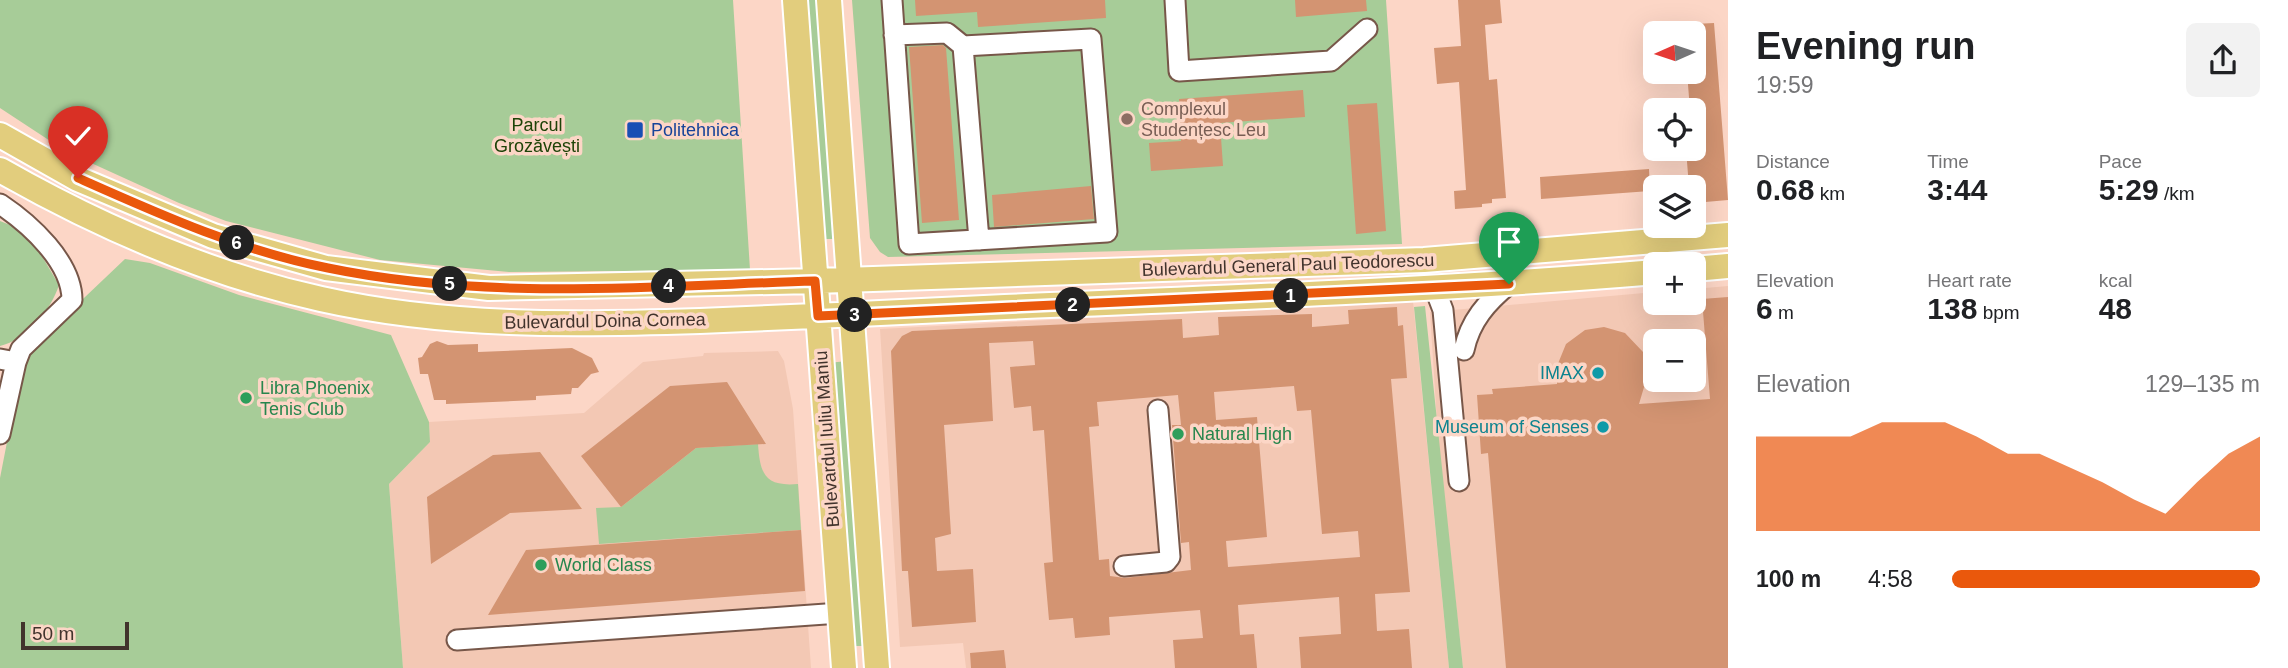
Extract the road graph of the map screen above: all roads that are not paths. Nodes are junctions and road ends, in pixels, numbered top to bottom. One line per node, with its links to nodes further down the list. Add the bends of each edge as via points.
1 (796, 0): 17 (main road, Bulevardul Iuliu Maniu)
2 (829, 0): 16 (main road, Bulevardul Iuliu Maniu)
3 (892, 0): 6 (street)
4 (1175, 0): 5 (street, via 1180,71 1331,61)
5 (1367, 29)
6 (894, 35): 7 (street, via 947,33); 12 (street, via 909,244)
7 (963, 46): 12 (street); 12 (street, via 1091,39 1107,232)
8 (0, 135): 17 (main road, Bulevardul Doina Cornea, via 78,178 166,217 213,236 326,268 489,288)
9 (0, 170): 21 (main road, Bulevardul Doina Cornea, via 159,248 321,299 488,322 575,325)
10 (0, 204): 23 (street, via 40,238 72,285 72,300)
11 (1728, 235): 16 (main road, Bulevardul General Paul Teodorescu, via 1423,260)
12 (979, 240)
13 (1728, 266): 14 (main road)
14 (1706, 268)
15 (1643, 273): 18 (main road, Bulevardul General Paul Teodorescu)
16 (848, 280): 17 (main road, Bulevardul Doina Cornea); 20 (main road, Bulevardul Iuliu Maniu)
17 (815, 281): 21 (main road, Bulevardul Iuliu Maniu)
18 (1509, 284): 19 (main road, Bulevardul General Paul Teodorescu); 22 (street, via 1480,313)
19 (1435, 289): 20 (main road, Bulevardul General Paul Teodorescu); 22 (street)
20 (851, 315): 21 (main road, Bulevardul Doina Cornea); 32 (main road, Bulevardul Iuliu Maniu)
21 (818, 316): 29 (main road, Bulevardul Iuliu Maniu)
22 (1456, 354): 26 (street); 27 (street)
23 (8, 361): 25 (street)
24 (1158, 410): 28 (street, via 1170,557 1166,562)
25 (0, 434)
26 (1465, 440)
27 (1459, 481)
28 (1124, 566)
29 (840, 613): 30 (street); 31 (main road, Bulevardul Iuliu Maniu)
30 (457, 640)
31 (844, 668)
32 (877, 668)

